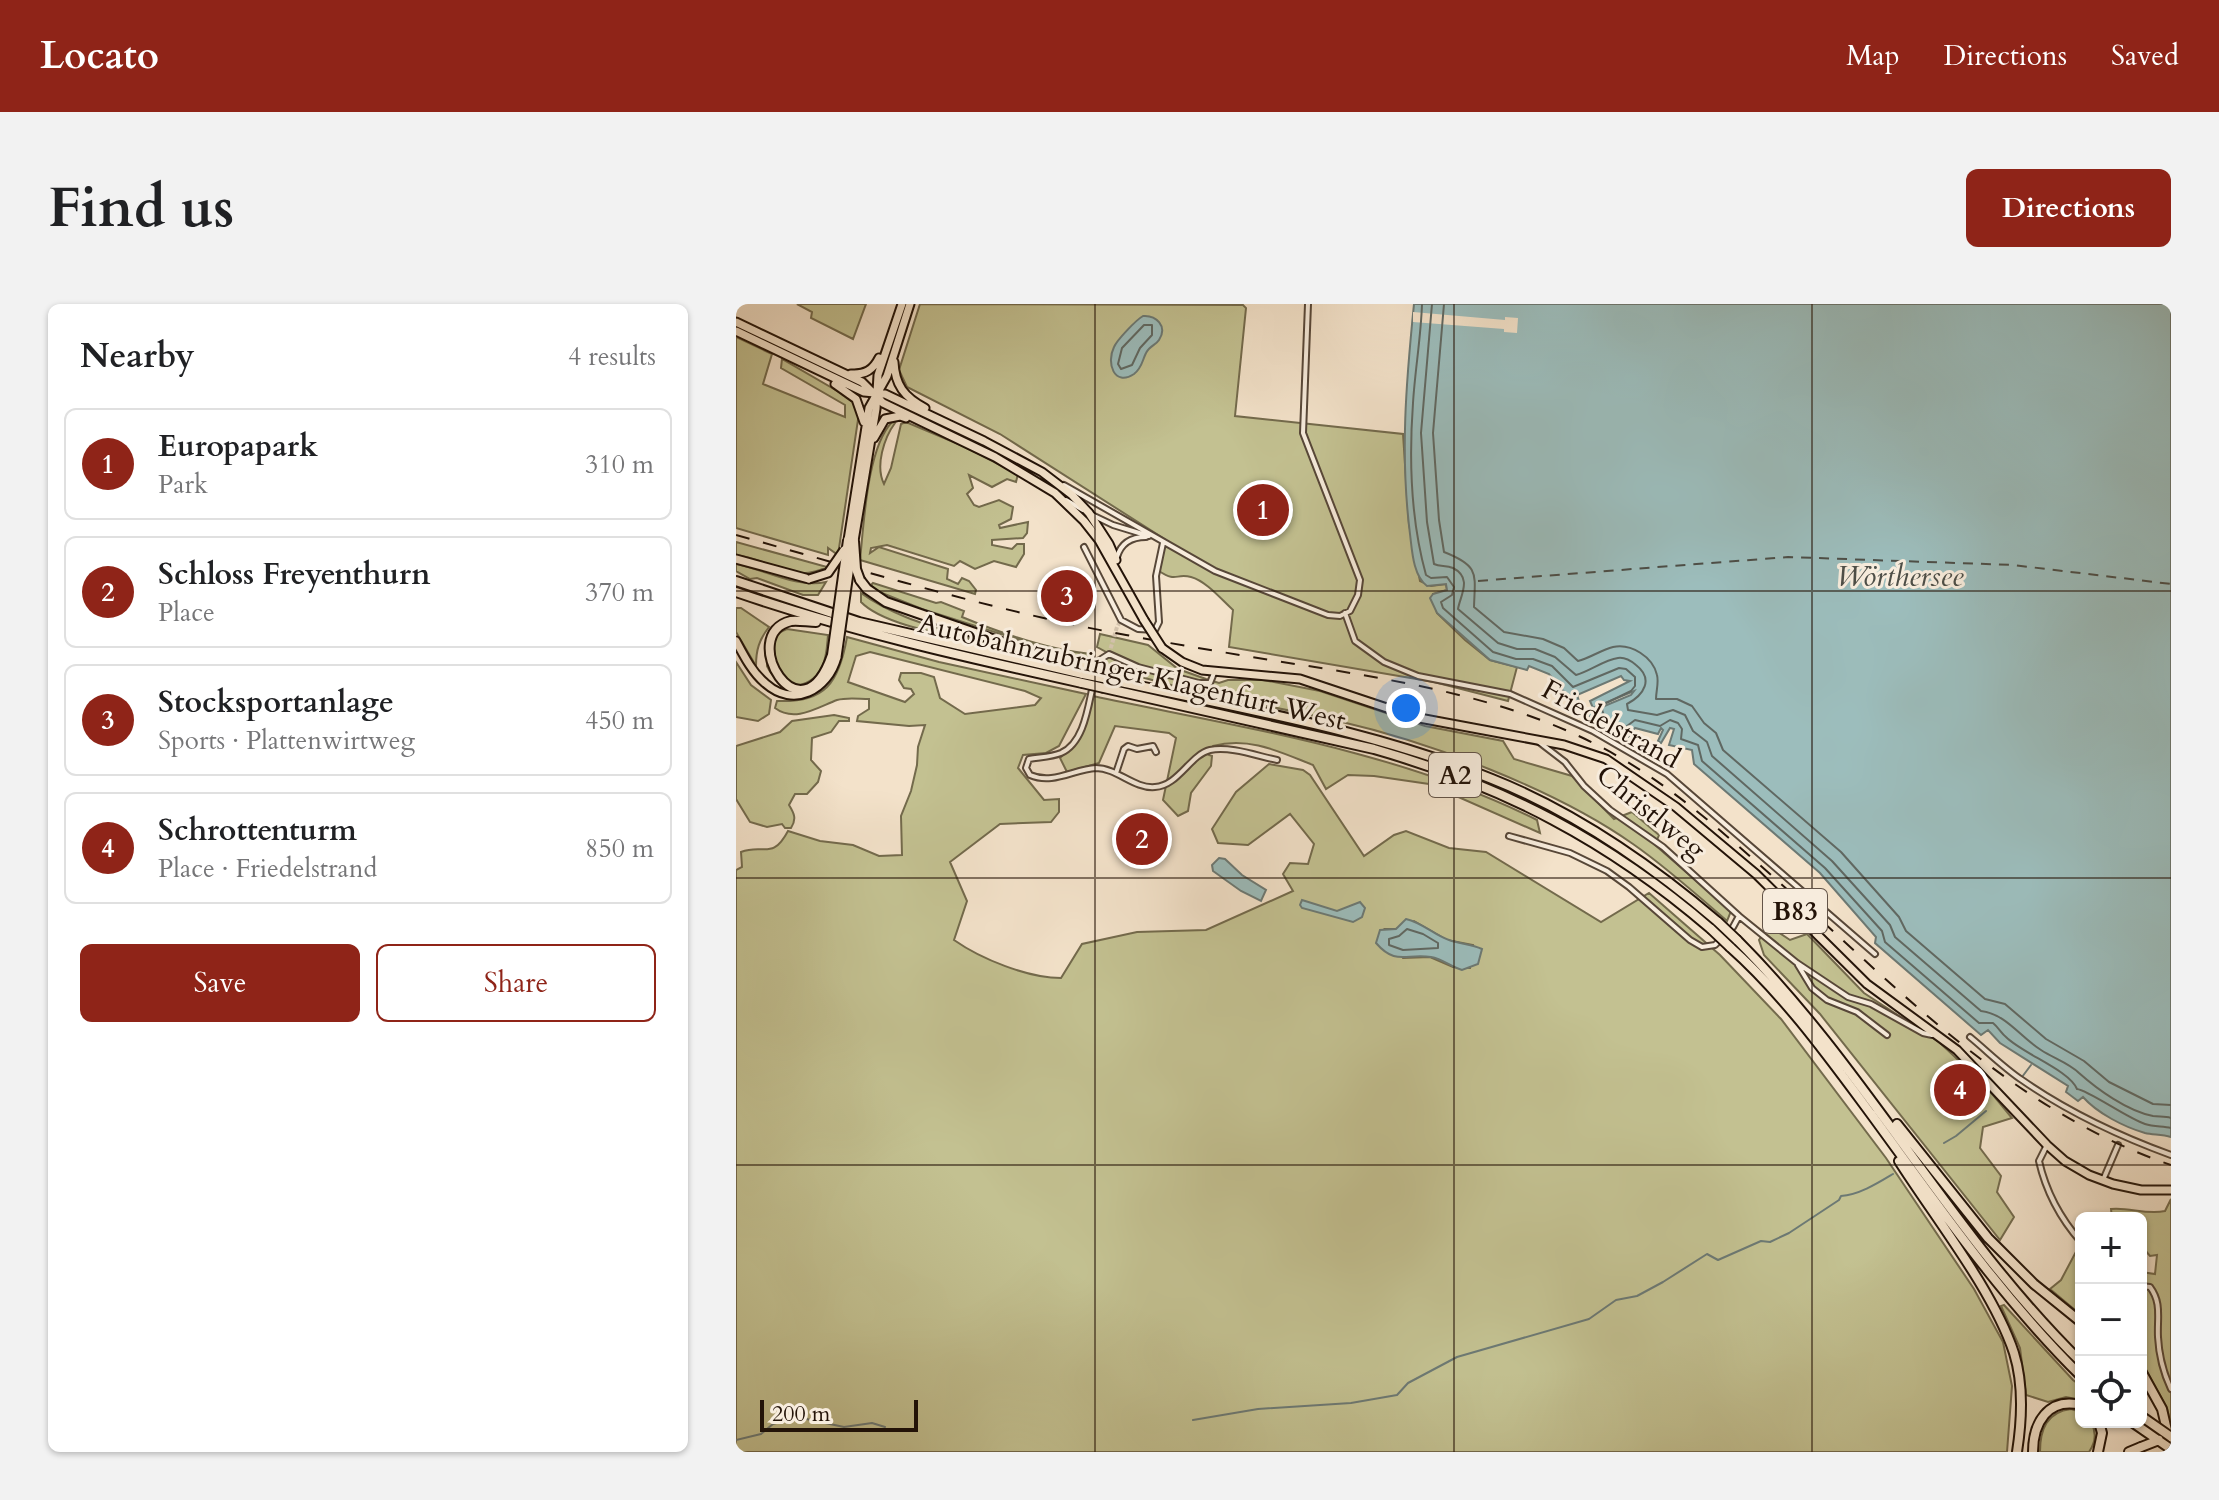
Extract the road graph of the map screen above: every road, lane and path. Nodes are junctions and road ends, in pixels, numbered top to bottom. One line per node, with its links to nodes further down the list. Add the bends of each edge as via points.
1 (902, 304): 8 (main road, via 873,368 857,374); 9 (main road, via 882,361)
2 (910, 304): 6 (main road)
3 (1308, 304): 26 (street, via 1303,433 1358,572 1360,588)
4 (736, 322): 8 (main road, B83)
5 (736, 331): 7 (main road, B83)
6 (895, 352): 9 (main road); 12 (main road, via 896,380 906,397)
7 (792, 359): 9 (main road, B83); 11 (main road, via 856,399 863,413)
8 (836, 370): 9 (main road, B83)
9 (877, 394): 10 (main road, B83, via 883,403); 11 (main road); 12 (main road, B83); 13 (main road)
10 (960, 439): 13 (main road, via 891,416 880,425); 16 (main road, B83)
11 (862, 440): 17 (main road)
12 (984, 441): 14 (main road, B83)
13 (867, 457): 17 (main road)
14 (1055, 481): 15 (street); 16 (main road, B83)
15 (1099, 503): 16 (street); 18 (street)
16 (1086, 513): 18 (street); 22 (main road, B83); 24 (main road, B83)
17 (852, 537): 21 (main road, bridge, via 828,573 809,579); 29 (highway, bridge); 31 (highway, bridge, via 856,569 873,595)
18 (1152, 537): 19 (street); 22 (street, via 1130,540)
19 (1163, 543): 20 (street, via 1155,630 1121,620); 26 (street, via 1274,596 1328,615)
20 (1084, 547)
21 (736, 559)
22 (1116, 560): 24 (main road, B83)
23 (736, 581): 31 (highway, Autobahnzubringer Klagenfurt West / A2, via 881,627)
24 (1124, 581): 30 (main road, B83, bridge, via 1162,648 1182,662)
25 (736, 592): 27 (highway, Autobahnzubringer Klagenfurt West / A2)
26 (1345, 613): 41 (street, Friedelstrand, via 1355,641 1384,662 1418,676 1510,694 1593,731 1667,774)
27 (824, 621): 29 (highway, via 790,621 771,630 764,639 763,669 774,682 797,689 820,678); 31 (highway, Autobahnzubringer Klagenfurt West / A2, via 929,649)
28 (736, 641): 29 (main road, via 762,681 790,696 822,686)
29 (835, 656)
30 (1214, 672): 33 (main road, B83, via 1300,679 1414,717); 36 (street, via 1208,685 1138,667 1114,655 1102,656 1075,740 1059,754 1029,759 1026,768 1044,779 1095,768)
31 (1083, 674): 32 (highway, Autobahnzubringer Klagenfurt West / A2, bridge); 32 (highway, bridge)
32 (1107, 680): 39 (highway, Autobahnzubringer Klagenfurt West / A2, via 1414,760 1497,791 1607,849); 39 (highway, Autobahnzubringer Klagenfurt West / A2, via 1369,739 1495,780 1610,841 1669,881)
33 (1537, 741): 38 (street, Christlweg, via 1610,810 1663,847); 44 (main road, B83, via 1598,755 1665,799 1756,874 1867,984)
34 (1156, 752): 36 (street, via 1153,746 1128,746)
35 (1277, 760): 36 (street, via 1215,749 1155,787)
36 (1116, 773)
37 (1509, 836): 38 (street, via 1570,853 1607,871 1702,947 1715,945)
38 (1739, 916): 42 (street, Christlweg)
39 (1714, 925): 40 (highway, Autobahnzubringer Klagenfurt West / A2, bridge)
40 (1733, 943): 46 (highway, Autobahnzubringer Klagenfurt West / A2, via 1806,1014); 53 (highway, Autobahnzubringer Klagenfurt West / A2, via 1805,1027)
41 (1875, 954)
42 (1797, 963): 43 (street, via 1819,994 1857,1012); 44 (street, Christlweg, via 1848,997)
43 (1887, 1035)
44 (1941, 1037): 47 (main road, B83)
45 (1970, 1037): 49 (street, via 2038,1090 2134,1143)
46 (1881, 1111): 55 (highway, via 2013,1264); 56 (highway, Autobahnzubringer Klagenfurt West / A2, via 2029,1307)
47 (2047, 1145): 50 (main road, B83); 52 (street, via 2039,1161 2062,1221)
48 (2118, 1145): 50 (street)
49 (2171, 1155)
50 (2102, 1181): 51 (main road, B83, via 2132,1189)
51 (2171, 1190)
52 (2075, 1235)
53 (1954, 1236): 57 (highway); 66 (highway, via 2014,1354 2022,1406)
54 (2147, 1287): 59 (street, via 2156,1295 2160,1355)
55 (2075, 1317)
56 (2075, 1356)
57 (2075, 1369)
58 (2147, 1382): 65 (highway, via 2162,1409)
59 (2171, 1389)
60 (2075, 1404): 67 (highway, via 2063,1403 2044,1414)
61 (2147, 1420): 64 (highway, bridge)
62 (2101, 1428): 68 (highway)
63 (2140, 1428): 65 (highway, bridge)
64 (2171, 1437): 69 (highway, bridge)
65 (2170, 1450)
66 (2017, 1452)
67 (2033, 1452)
68 (2098, 1452)
69 (2129, 1452)

